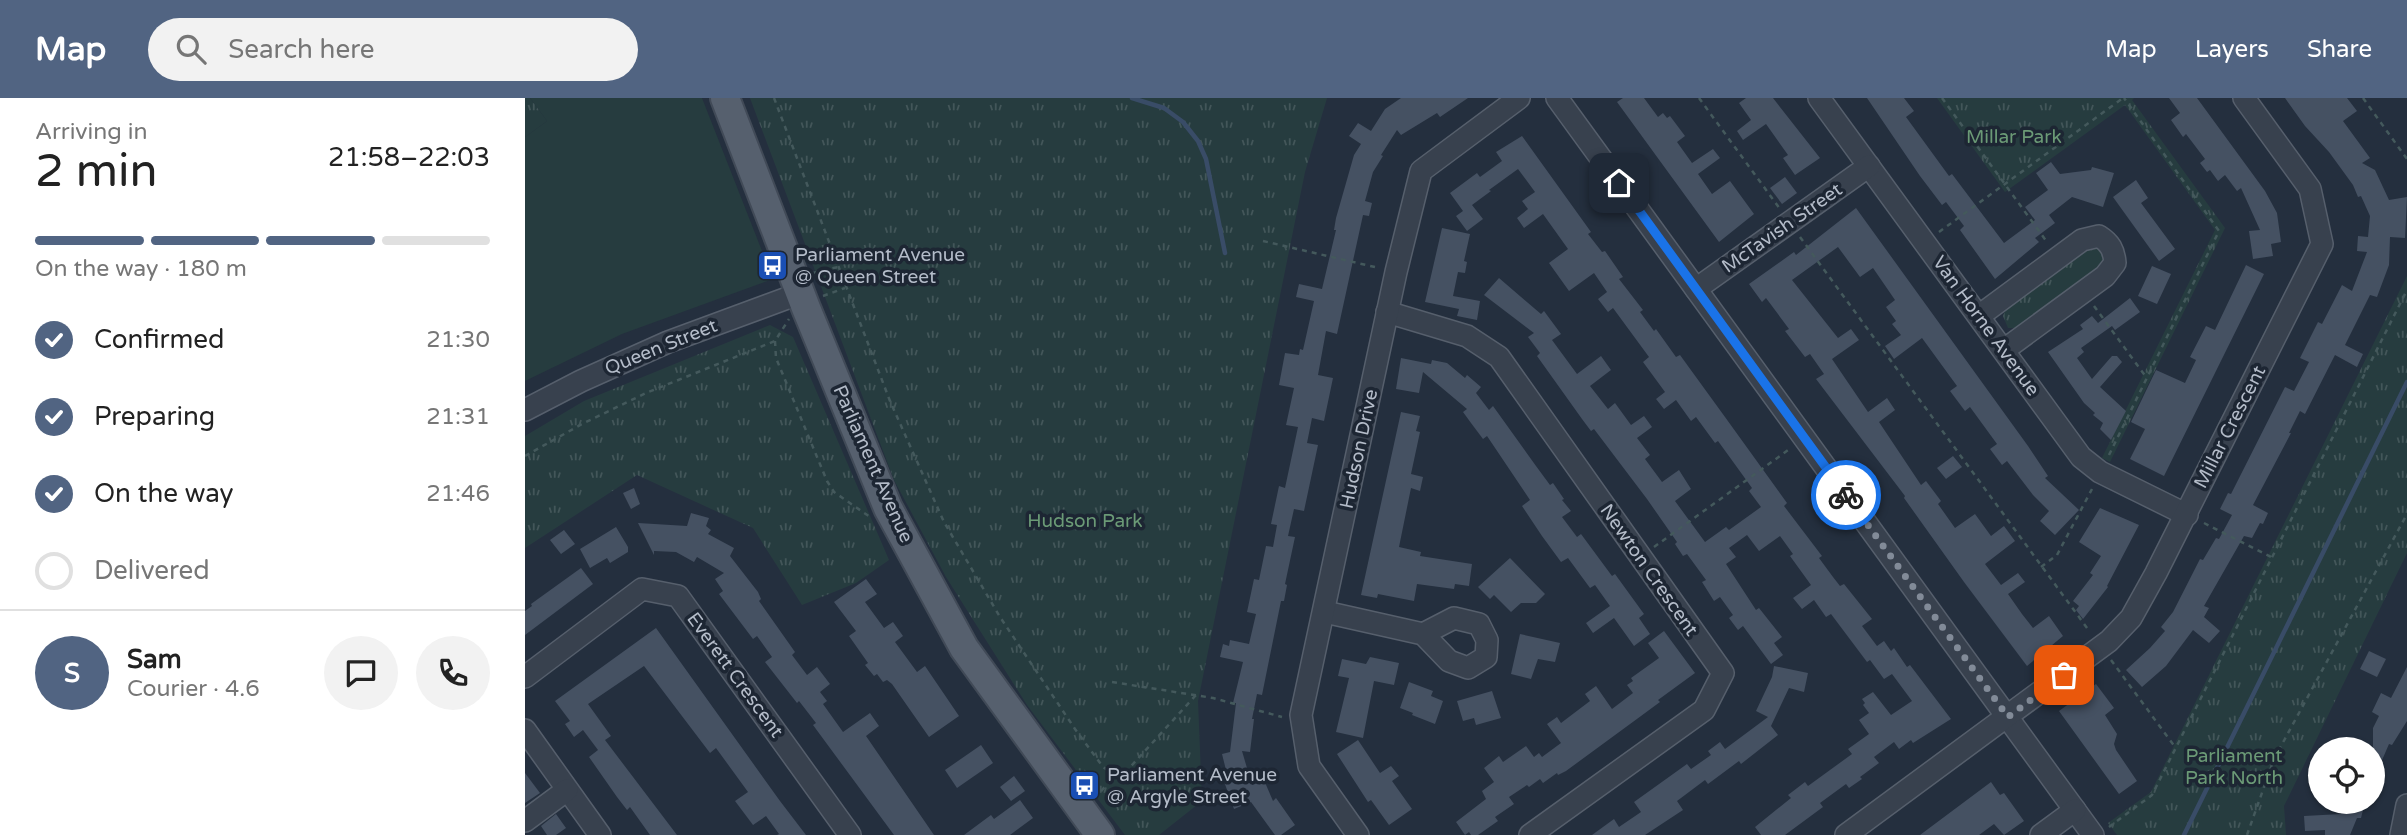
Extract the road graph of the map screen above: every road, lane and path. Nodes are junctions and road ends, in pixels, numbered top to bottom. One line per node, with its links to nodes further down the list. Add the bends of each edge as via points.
1 (725, 98): 23 (main road, Parliament Avenue)
2 (774, 98): 19 (path)
3 (1519, 98): 18 (street, Hudson Drive, via 1421,171)
4 (1557, 98): 20 (street)
5 (1699, 98): 14 (path)
6 (1819, 98): 12 (street, Van Horne Avenue)
7 (1942, 98): 13 (path)
8 (2123, 98): 13 (path); 29 (path, via 2219,231)
9 (2244, 98): 35 (street, Millar Crescent, via 2310,189 2322,244)
10 (2363, 98): 11 (path)
11 (2407, 159)
12 (1869, 166): 14 (street, McTavish Street); 16 (street, Van Horne Avenue)
13 (2005, 184): 16 (path); 17 (path)
14 (1789, 222): 20 (street, McTavish Street); 39 (path)
15 (1263, 241): 18 (path)
16 (1925, 242): 25 (street, Van Horne Avenue)
17 (2058, 257): 22 (street, via 2088,237 2099,236 2114,251 2115,263); 25 (street)
18 (1396, 272): 24 (street, Hudson Drive)
19 (845, 288): 23 (path); 50 (path, via 944,522 1075,729 1103,767)
20 (1696, 289): 31 (street)
21 (2407, 290): 38 (path)
22 (2084, 292): 28 (street); 29 (path)
23 (813, 295): 30 (street, Queen Street, via 668,342); 36 (main road, Parliament Avenue)
24 (1387, 312): 37 (street, Newton Crescent, via 1467,336 1499,357); 40 (street, Hudson Drive)
25 (1979, 316): 28 (street, Van Horne Avenue)
26 (787, 320): 27 (path)
27 (775, 341): 32 (path, via 646,393); 36 (path, via 776,358 834,492 867,517)
28 (2004, 350): 33 (street, Van Horne Avenue, via 2081,457)
29 (2146, 377): 33 (path)
30 (525, 411)
31 (1805, 438): 37 (path); 46 (street)
32 (525, 456)
33 (2101, 472): 35 (street, Van Horne Avenue); 39 (path, via 2057,555)
34 (2407, 514): 64 (path, via 2274,759)
35 (2187, 515): 38 (path); 42 (street, Millar Crescent, via 2131,618)
36 (893, 517): 57 (main road, Parliament Avenue, via 964,648)
37 (1640, 557): 61 (street, Newton Crescent, via 1723,673 1704,710)
38 (2273, 558): 49 (path)
39 (2041, 567): 42 (path)
40 (1325, 612): 41 (street); 47 (street, Hudson Drive)
41 (1423, 634)
42 (2101, 647): 46 (street, Millar Crescent); 49 (path)
43 (525, 677): 59 (street, Everett Crescent, via 642,589 678,596)
44 (1112, 682): 45 (path)
45 (1196, 695): 47 (path); 50 (path, via 1123,775)
46 (2008, 717): 54 (street); 62 (street, Millar Crescent)
47 (1302, 722): 60 (street, Hudson Drive, via 1309,766)
48 (525, 730): 51 (street)
49 (2175, 747): 56 (path, via 2152,795)
50 (1115, 775): 52 (path)
51 (567, 790): 55 (street); 58 (street)
52 (1095, 798)
53 (2407, 805): 65 (street)
54 (2075, 810): 56 (street); 63 (street)
55 (525, 821)
56 (2101, 831)
57 (1092, 832)
58 (600, 835)
59 (850, 835)
60 (1358, 835)
61 (1530, 835)
62 (1846, 835)
63 (2041, 835)
64 (2248, 835)
65 (2402, 835)

